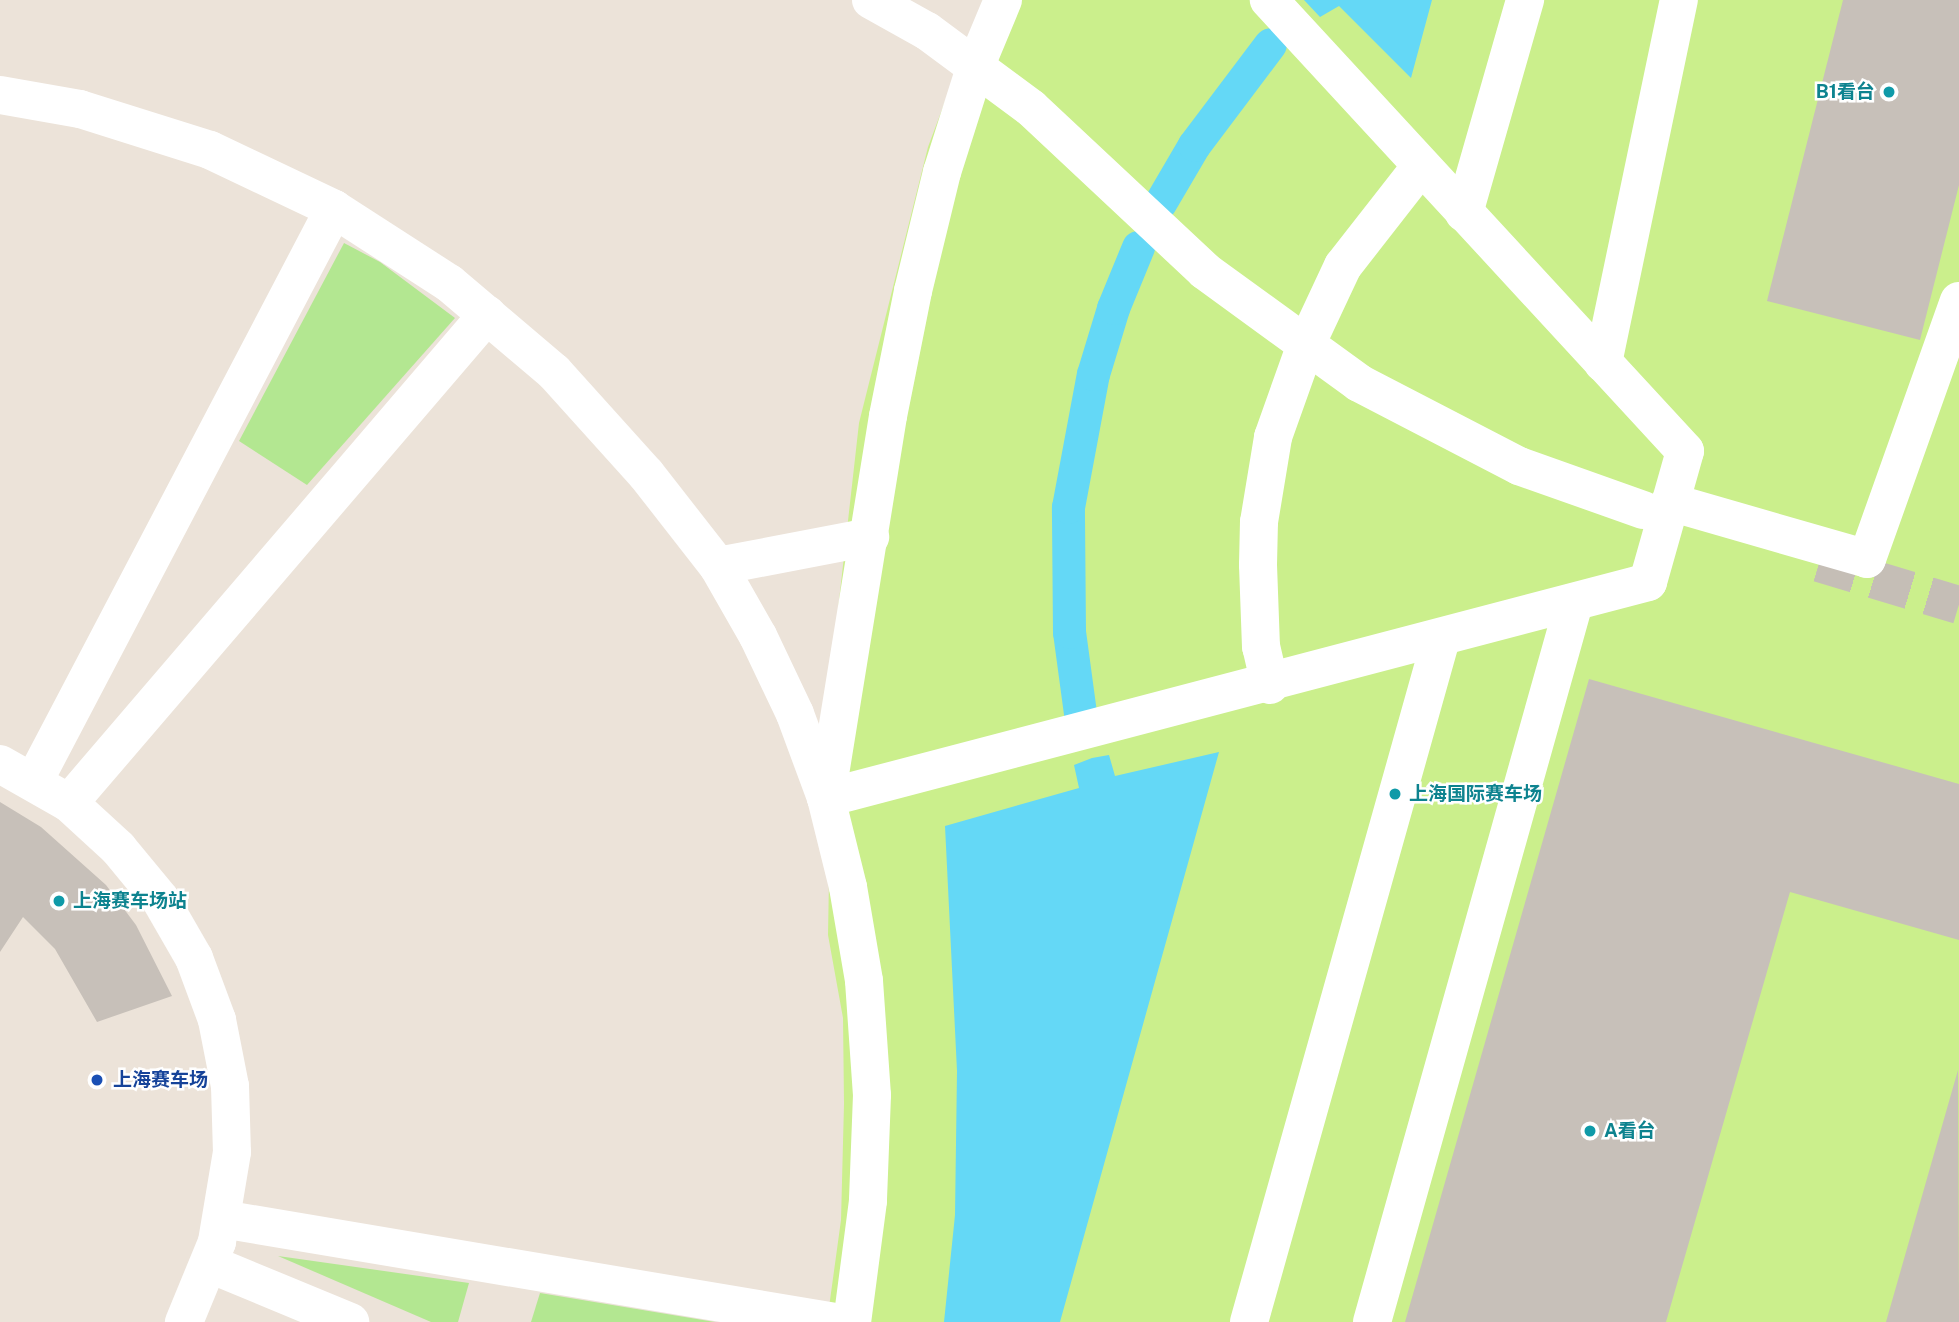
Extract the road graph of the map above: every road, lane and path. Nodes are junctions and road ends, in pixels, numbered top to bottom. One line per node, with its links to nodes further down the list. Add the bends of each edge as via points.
1 (871, 0): 6 (street)
2 (1003, 0): 6 (street)
3 (1269, 0): 8 (street)
4 (1525, 0): 10 (street)
5 (1679, 0): 14 (street)
6 (976, 65): 13 (street, via 1031,108 1205,271); 16 (street, via 942,172 913,291)
7 (0, 94): 9 (street, via 80,109 210,150)
8 (1421, 166): 10 (street); 13 (street, via 1343,266)
9 (334, 209): 12 (street, via 449,283); 22 (street)
10 (1464, 213): 14 (street)
11 (1959, 301): 15 (street, via 1867,559)
12 (487, 315): 17 (street, via 554,372 646,474); 24 (street)
13 (1305, 347): 15 (street, via 1406,411 1469,443 1578,489); 20 (street, via 1273,437 1259,522 1258,610)
14 (1603, 362): 15 (street, via 1685,451)
15 (1656, 506): 18 (street, via 1648,583)
16 (870, 537): 17 (street); 23 (street)
17 (718, 566): 23 (street, via 796,714)
18 (1574, 603): 19 (street); 32 (street)
19 (1441, 639): 20 (street); 31 (street)
20 (1270, 685): 23 (street)
21 (0, 764): 22 (street)
22 (34, 780): 24 (street)
23 (826, 798): 30 (street, via 864,982 872,1095 867,1201)
24 (69, 803): 25 (street, via 118,848 160,899 194,958 212,1007 230,1086 232,1152)
25 (222, 1219): 26 (street); 29 (street)
26 (210, 1264): 27 (street); 28 (street)
27 (184, 1322)
28 (350, 1322)
29 (835, 1322)
30 (852, 1322)
31 (1249, 1322)
32 (1372, 1322)

